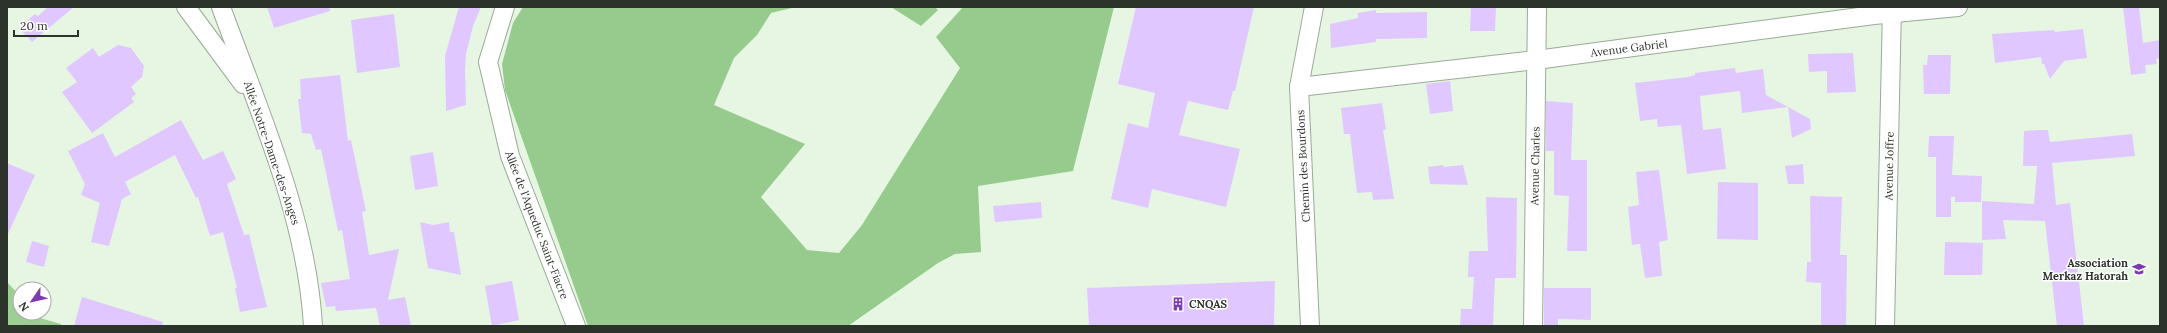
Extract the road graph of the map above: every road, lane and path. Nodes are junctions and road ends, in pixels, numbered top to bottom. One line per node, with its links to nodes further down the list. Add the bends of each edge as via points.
1 (186, 7): 10 (street)
2 (221, 7): 10 (street, Allée Notre-Dame-des-Anges)
3 (505, 7): 12 (street, Allée de l'Aqueduc Saint-Fiacre, via 488,62 510,156)
4 (1314, 7): 9 (street, Chemin des Bourdons)
5 (1537, 7): 8 (street, Avenue Charles)
6 (1958, 7): 7 (street, Avenue Gabriel)
7 (1892, 10): 8 (street, Avenue Gabriel); 15 (street, Avenue Joffre)
8 (1536, 60): 9 (street, Avenue Gabriel); 14 (street, Avenue Charles)
9 (1299, 86): 13 (street, Chemin des Bourdons)
10 (256, 103): 11 (street, Allée Notre-Dame-des-Anges, via 295,215 311,296)
11 (313, 326)
12 (576, 326)
13 (1310, 326)
14 (1533, 326)
15 (1885, 326)

